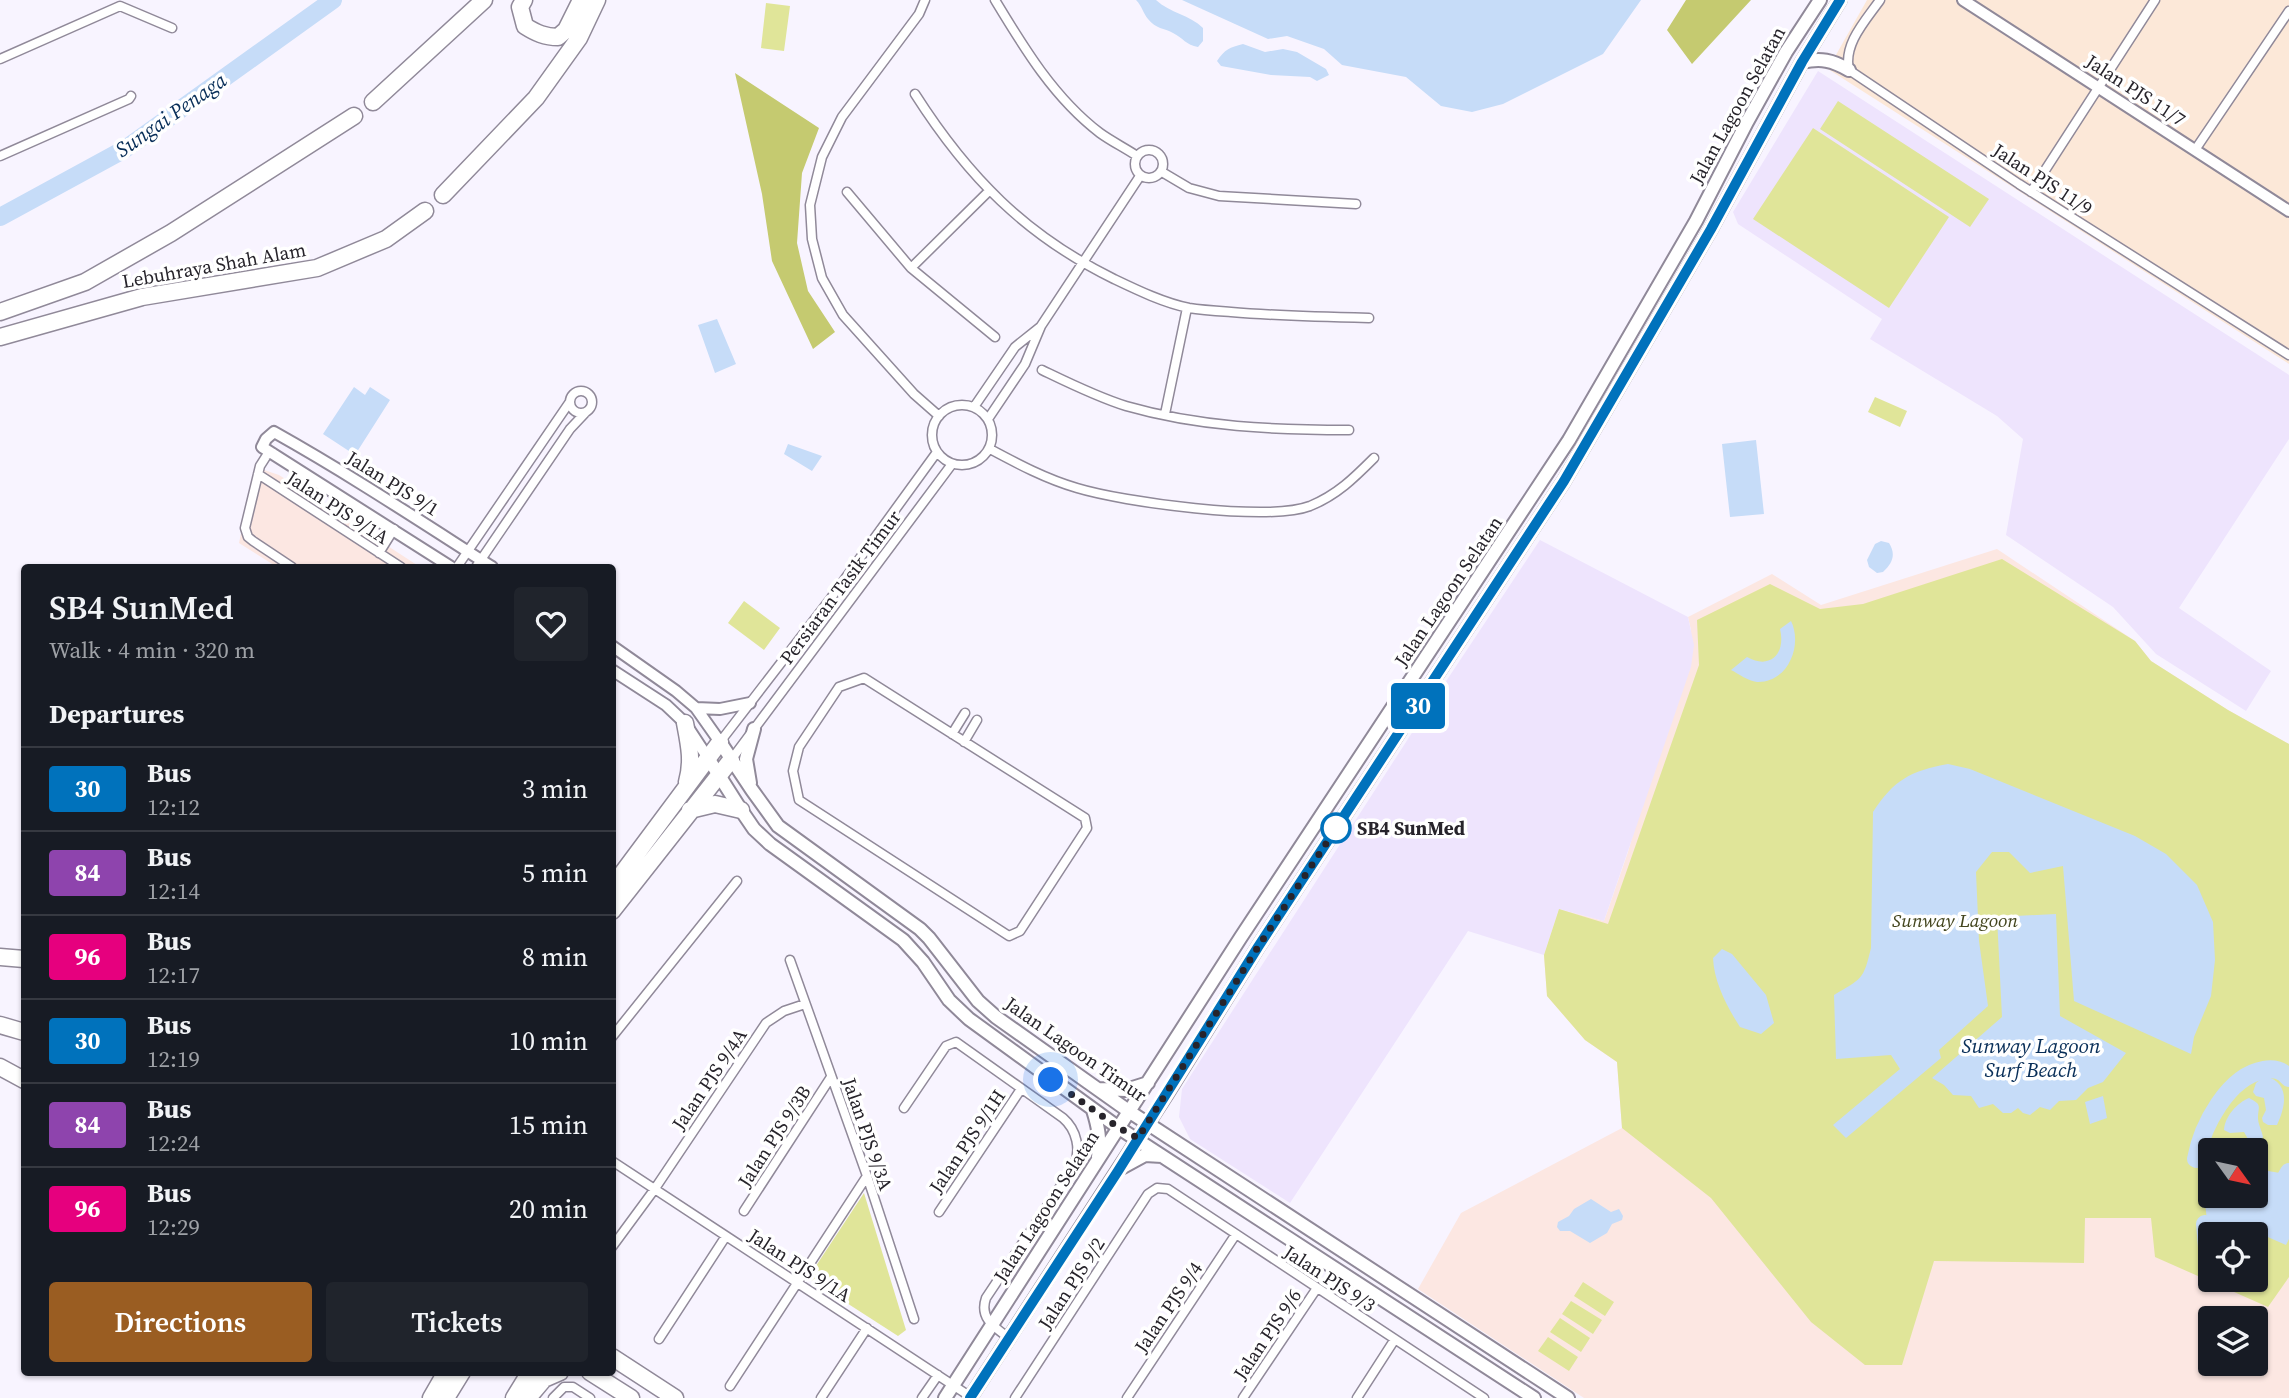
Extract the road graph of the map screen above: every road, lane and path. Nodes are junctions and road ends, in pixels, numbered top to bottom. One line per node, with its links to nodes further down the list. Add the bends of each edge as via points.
1 (484, 0): 20 (highway)
2 (524, 0): 3 (highway, via 520,7 525,26 558,37)
3 (581, 0)
4 (597, 0): 30 (highway, via 560,66 513,124)
5 (925, 0): 50 (street, via 842,117 822,157 810,205 812,239 822,278 843,315)
6 (995, 0): 24 (street, via 1028,55 1065,102 1100,133)
7 (1820, 0): 34 (main road, Jalan Lagoon Selatan, via 1786,52)
8 (1840, 0): 15 (main road, Jalan Lagoon Selatan)
9 (1880, 0): 16 (street, via 1852,43)
10 (1963, 0): 17 (street, Jalan PJS 11/7)
11 (2155, 0): 17 (street)
12 (2289, 11): 22 (street)
13 (172, 28): 14 (street, via 120,6)
14 (0, 59)
15 (1802, 62): 16 (main road, via 1823,59); 35 (main road, Jalan Lagoon Selatan)
16 (1849, 70): 29 (street, Jalan PJS 11/9)
17 (2098, 87): 22 (street, Jalan PJS 11/7); 29 (street)
18 (915, 94): 27 (street)
19 (131, 96): 23 (street)
20 (373, 102)
21 (354, 117): 39 (highway, Lebuhraya Shah Alam, via 85,282)
22 (2195, 150): 33 (street, Jalan PJS 11/7)
23 (0, 156)
24 (1137, 156): 25 (street, via 1146,150 1157,152 1163,160); 26 (street, via 1135,167)
25 (1162, 172): 26 (street, via 1150,179); 31 (street, via 1189,188 1219,196)
26 (1140, 176): 36 (street)
27 (989, 191): 36 (street, via 1040,235); 37 (street)
28 (847, 192): 37 (street)
29 (2031, 192): 44 (street, Jalan PJS 11/9)
30 (443, 195)
31 (1356, 204)
32 (425, 211): 42 (highway, Lebuhraya Shah Alam, via 386,239 317,268 142,297)
33 (2289, 211)
34 (1696, 221): 35 (main road); 98 (main road, Jalan Lagoon Selatan, via 1540,486)
35 (1711, 229): 101 (main road, Jalan Lagoon Selatan, via 1564,481)
36 (1082, 263): 38 (street); 41 (street)
37 (911, 268): 43 (street)
38 (1187, 308): 40 (street); 49 (street)
39 (0, 312)
40 (1369, 317)
41 (1041, 326): 47 (street, via 1015,347); 51 (street, via 1025,364)
42 (0, 337)
43 (995, 337)
44 (2289, 355)
45 (1042, 370): 49 (street, via 1126,406)
46 (569, 402): 48 (street, via 575,412); 48 (street, via 577,391 587,393 592,402); 60 (street)
47 (974, 407): 50 (street, via 955,406); 51 (street)
48 (586, 412): 62 (street)
49 (1165, 415): 52 (street, via 1263,429)
50 (939, 416): 54 (street, via 932,437)
51 (988, 419): 53 (street, via 993,434)
52 (1349, 430)
53 (990, 449): 56 (street, via 1077,488 1116,498 1231,511 1310,506 1349,484); 57 (street, via 977,462)
54 (937, 452): 57 (street); 69 (street, Persiaran Tasik Timur)
55 (272, 453): 58 (street, via 262,460); 59 (street, Jalan PJS 9/1); 60 (street, Jalan PJS 9/1, via 262,447 274,432)
56 (1374, 458)
57 (951, 464): 74 (street, Persiaran Tasik Timur)
58 (258, 474): 61 (street, Jalan PJS 9/1A); 63 (street, via 246,533)
59 (394, 529): 61 (street); 65 (street, Jalan PJS 9/1)
60 (468, 551): 62 (street, Jalan PJS 9/1); 66 (street)
61 (379, 553): 64 (street, Jalan PJS 9/1A)
62 (478, 563)
63 (288, 564)
64 (396, 564)
65 (446, 564)
66 (459, 564)
67 (616, 649): 70 (street)
68 (616, 673): 73 (street)
69 (750, 703): 70 (street); 76 (street, Persiaran Tasik Timur)
70 (696, 708): 76 (street)
71 (965, 713): 75 (street)
72 (977, 720): 77 (street)
73 (685, 723): 78 (street); 81 (highway, via 691,769)
74 (754, 729): 79 (street, Persiaran Tasik Timur); 82 (main road, via 746,759)
75 (952, 734): 77 (street); 77 (street, via 864,678 839,687 799,747 793,771 799,800 1009,936 1020,932 1080,839 1087,828 1085,818)
76 (720, 742): 78 (highway); 79 (main road, Jalan Lagoon Timur)
77 (964, 742)
78 (708, 758): 80 (main road, Jalan Lagoon Timur); 81 (highway)
79 (731, 760): 80 (highway); 82 (main road, Jalan Lagoon Timur)
80 (719, 775): 83 (highway); 84 (main road, Jalan Lagoon Timur)
81 (685, 788): 86 (highway)
82 (752, 790): 100 (main road, Jalan Lagoon Timur, via 789,836 920,929 996,1017)
83 (690, 810): 84 (highway, via 715,804); 87 (highway)
84 (741, 810): 103 (main road, Jalan Lagoon Timur, via 769,844 903,940 958,1010)
85 (737, 881): 94 (street)
86 (616, 882)
87 (616, 906)
88 (0, 957): 89 (highway)
89 (21, 959)
90 (790, 960): 91 (street, Jalan PJS 9/3A)
91 (805, 1004): 96 (street, Jalan PJS 9/3A); 115 (street, Jalan PJS 9/4A, via 766,1023)
92 (0, 1025): 93 (highway)
93 (21, 1031)
94 (616, 1032)
95 (0, 1067): 97 (highway)
96 (831, 1077): 113 (street, Jalan PJS 9/3A); 116 (street, Jalan PJS 9/3B)
97 (21, 1078)
98 (1148, 1083): 100 (main road, via 1126,1090); 104 (main road, Jalan Lagoon Selatan)
99 (1021, 1089): 102 (street, via 962,1045 951,1043); 117 (street, Jalan PJS 9/1H); 124 (street, via 1070,1124 1078,1151 1067,1177 986,1298 984,1315)
100 (1098, 1089): 104 (main road, Jalan Lagoon Timur)
101 (1167, 1094): 105 (main road, Jalan Lagoon Selatan); 108 (main road, via 1163,1120)
102 (904, 1108)
103 (1093, 1110): 106 (main road, Jalan Lagoon Timur); 111 (main road, via 1100,1145)
104 (1130, 1112): 105 (main road, Jalan Lagoon Timur); 106 (main road, Jalan Lagoon Selatan)
105 (1148, 1123): 107 (main road, Jalan Lagoon Selatan); 108 (main road, Jalan Lagoon Timur)
106 (1119, 1128): 107 (main road, Jalan Lagoon Timur); 111 (main road, Jalan Lagoon Selatan)
107 (1138, 1138): 109 (main road, Jalan Lagoon Timur); 112 (main road, Jalan Lagoon Selatan)
108 (1174, 1140): 157 (main road, Jalan Lagoon Timur)
109 (1165, 1156): 112 (main road, via 1145,1155); 156 (main road, Jalan Lagoon Timur)
110 (616, 1164): 115 (street, Jalan PJS 9/1A)
111 (1096, 1165): 124 (main road, Jalan Lagoon Selatan)
112 (1118, 1171): 127 (main road, Jalan Lagoon Selatan)
113 (867, 1176): 121 (street); 123 (street, Jalan PJS 9/3A)
114 (1157, 1188): 118 (street, Jalan PJS 9/3, via 1168,1189); 151 (street, Jalan PJS 9/2, via 1148,1194)
115 (654, 1190): 119 (street, Jalan PJS 9/1A); 120 (street, Jalan PJS 9/4A)
116 (744, 1211)
117 (939, 1212)
118 (1236, 1234): 122 (street, Jalan PJS 9/3); 152 (street, Jalan PJS 9/4)
119 (726, 1236): 121 (street, Jalan PJS 9/1A); 126 (street)
120 (616, 1242)
121 (798, 1282): 125 (street, Jalan PJS 9/1A); 137 (street)
122 (1317, 1288): 128 (street, Jalan PJS 9/3); 153 (street, Jalan PJS 9/6)
123 (914, 1319)
124 (992, 1326): 127 (street); 136 (main road, Jalan Lagoon Selatan)
125 (867, 1328): 130 (street, Jalan PJS 9/1A); 148 (street)
126 (659, 1339)
127 (1009, 1339): 140 (main road, Jalan Lagoon Selatan)
128 (1395, 1339): 138 (street, Jalan PJS 9/3); 154 (street)
129 (616, 1360): 147 (highway)
130 (938, 1375): 136 (street, Jalan PJS 9/1A); 149 (street)
131 (444, 1376): 141 (highway)
132 (459, 1376): 142 (highway)
133 (528, 1376): 143 (highway)
134 (551, 1376): 144 (highway)
135 (598, 1376): 146 (highway)
136 (953, 1385): 140 (street, Jalan PJS 9/1A); 150 (main road, Jalan Lagoon Selatan)
137 (730, 1387)
138 (1472, 1395): 155 (street, Jalan PJS 9/3)
139 (554, 1397): 145 (street, via 564,1387 573,1387)
140 (970, 1397)
141 (431, 1398)
142 (446, 1398)
143 (514, 1398)
144 (528, 1398)
145 (590, 1398)
146 (631, 1398)
147 (675, 1398)
148 (821, 1398)
149 (922, 1398)
150 (945, 1398)
151 (1015, 1398)
152 (1127, 1398)
153 (1243, 1398)
154 (1357, 1398)
155 (1484, 1398)
156 (1534, 1398)
157 (1568, 1398)

